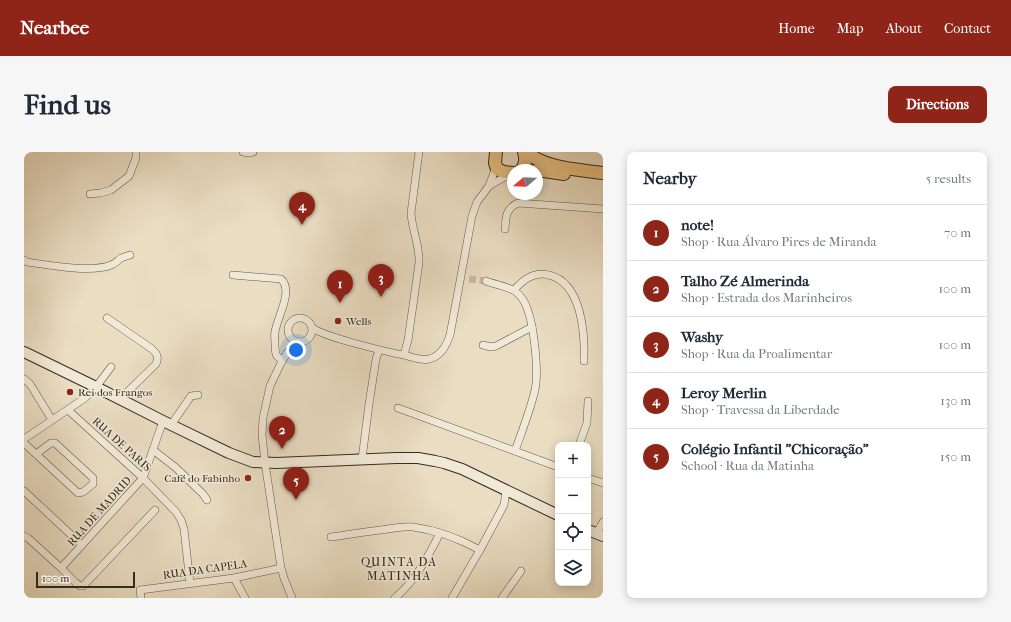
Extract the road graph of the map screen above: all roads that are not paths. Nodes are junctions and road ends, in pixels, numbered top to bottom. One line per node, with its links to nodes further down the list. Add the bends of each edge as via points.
1 (136, 152): 15 (street, via 129,176 111,190)
2 (243, 152): 3 (street)
3 (253, 152)
4 (419, 152): 36 (street, via 411,212 419,263)
5 (496, 152): 8 (main road)
6 (525, 152): 7 (main road); 11 (main road, via 547,163 565,168)
7 (524, 164)
8 (496, 167): 10 (main road); 14 (street)
9 (543, 171): 13 (main road)
10 (507, 172)
11 (603, 173)
12 (507, 176): 14 (street)
13 (603, 179)
14 (489, 186): 21 (street, via 477,202 472,216)
15 (90, 194)
16 (603, 209): 17 (street, via 518,203 507,211)
17 (504, 230)
18 (130, 255): 19 (street, via 112,265 94,268)
19 (25, 263)
20 (233, 275): 37 (street, via 280,279 284,282 285,296 275,331 276,356)
21 (461, 278): 22 (street); 36 (street, via 450,335 444,350 423,360)
22 (469, 278)
23 (486, 282): 24 (street)
24 (514, 290): 26 (street, via 524,301); 38 (street, via 531,276 539,274 556,277 570,289 583,326)
25 (107, 318): 43 (street, via 152,349 158,357 156,364)
26 (532, 327): 32 (street, via 496,346); 53 (street, via 536,360 535,388)
27 (312, 328): 28 (street); 29 (street, via 307,320 297,318 288,325); 30 (street)
28 (327, 335): 30 (street); 33 (street)
29 (289, 336): 31 (street, via 293,341); 35 (street)
30 (309, 338): 31 (street)
31 (300, 342): 35 (street)
32 (483, 345)
33 (379, 350): 36 (street); 55 (street)
34 (24, 352): 41 (street)
35 (287, 353): 37 (street)
36 (404, 355)
37 (282, 360): 56 (street, via 270,386 263,418)
38 (584, 361)
39 (111, 368): 41 (street)
40 (24, 379): 47 (street, via 30,384)
41 (96, 387): 43 (street); 46 (street)
42 (198, 395): 48 (street, RUA DE MADRID, via 191,396)
43 (120, 399): 48 (street)
44 (588, 400): 50 (street, via 587,423)
45 (398, 408): 53 (street)
46 (68, 410): 47 (street); 58 (street, RUA DE PARIS)
47 (52, 420): 49 (street)
48 (167, 423): 52 (street, RUA DE MADRID); 56 (street, via 239,457)
49 (24, 439)
50 (580, 442)
51 (24, 443): 54 (street)
52 (153, 450): 58 (street, RUA DE MADRID); 64 (street, via 175,466)
53 (515, 451): 57 (street)
54 (36, 454): 54 (street, via 78,494 93,484 93,478 55,443 51,443)
55 (362, 459): 56 (street); 62 (street, via 410,458 435,461 458,467)
56 (265, 463): 76 (street)
57 (555, 466)
58 (143, 478): 73 (street, RUA DE MADRID); 79 (street, RUA DE PARIS, via 181,520)
59 (591, 479): 60 (street)
60 (603, 483)
61 (24, 491): 73 (street)
62 (506, 491): 63 (street); 65 (street)
63 (516, 496): 65 (street); 67 (street)
64 (207, 500)
65 (504, 505): 74 (street)
66 (155, 510): 75 (street, via 83,586 76,583)
67 (556, 514)
68 (603, 522): 69 (street)
69 (596, 533)
70 (440, 534): 72 (street, via 406,527); 74 (street); 83 (street, via 411,582)
71 (24, 536): 75 (street)
72 (331, 537)
73 (82, 545): 75 (street, RUA DE MADRID)
74 (480, 550): 84 (street)
75 (61, 568)
76 (281, 568): 78 (street, RUA DA CAPELA); 82 (street)
77 (521, 571): 85 (street)
78 (234, 578): 79 (street, RUA DA CAPELA); 81 (street)
79 (190, 583): 80 (street, RUA DA CAPELA, via 140,590)
80 (141, 598)
81 (245, 598)
82 (292, 598)
83 (395, 598)
84 (452, 598)
85 (502, 598)

